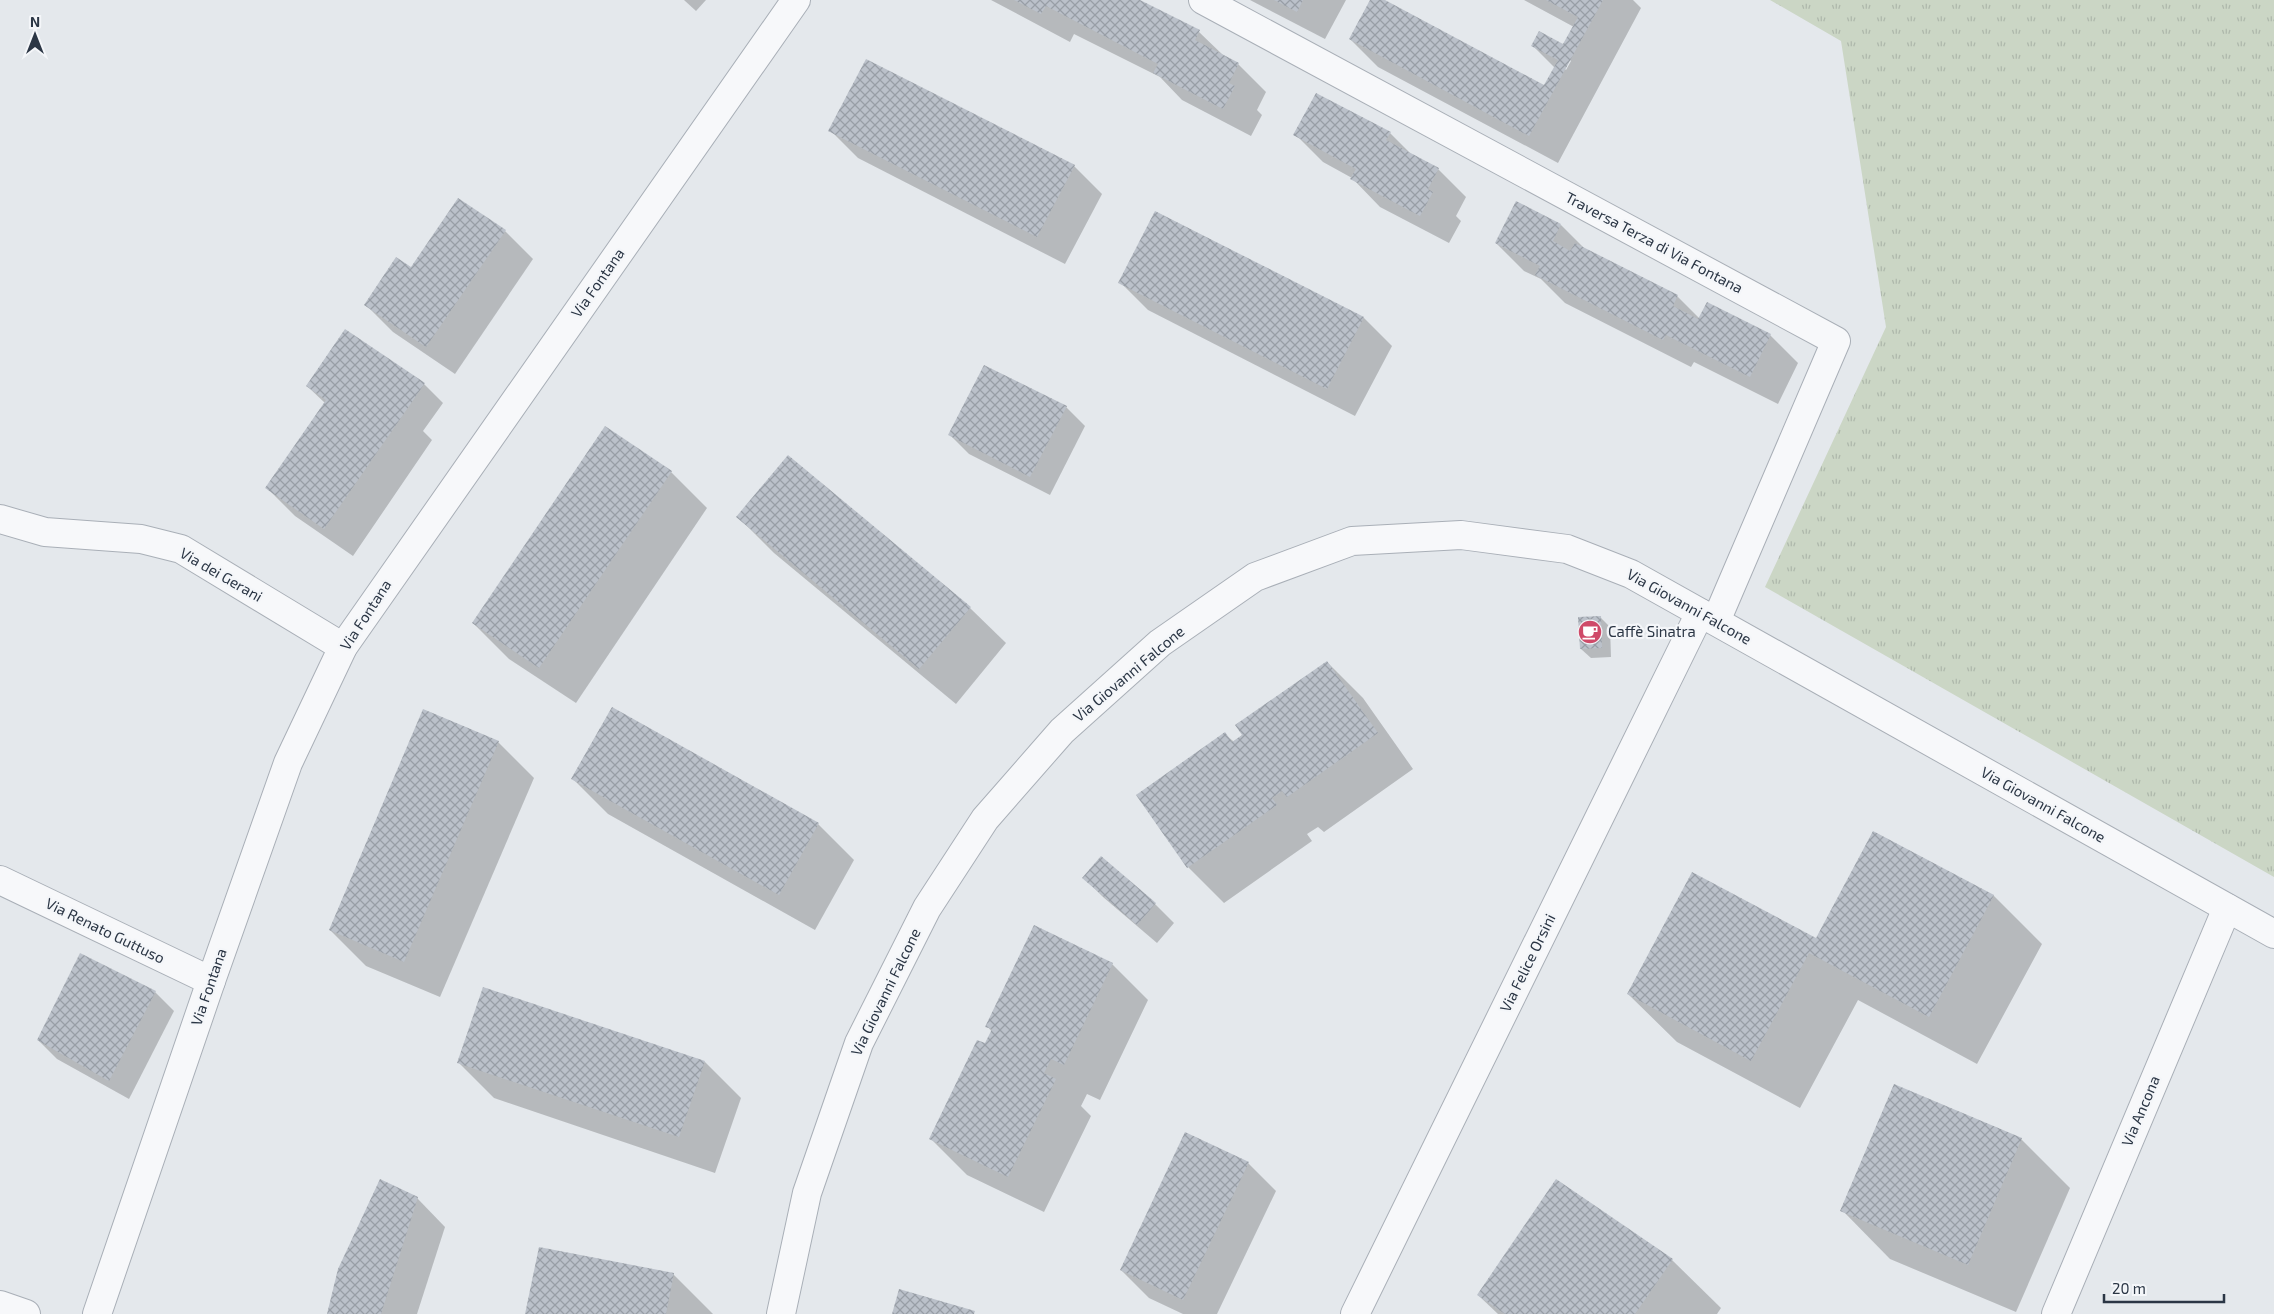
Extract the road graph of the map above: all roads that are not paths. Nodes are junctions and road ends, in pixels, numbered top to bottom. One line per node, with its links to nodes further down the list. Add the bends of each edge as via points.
1 (796, 0): 5 (street, Via Fontana)
2 (1203, 0): 4 (street, Traversa Terza di Via Fontana, via 1836,341)
3 (0, 519): 5 (street, Via dei Gerani, via 45,532 142,539 181,549)
4 (1708, 617): 7 (street, Via Giovanni Falcone); 13 (street, Via Giovanni Falcone, via 1631,574 1567,549 1461,535 1352,541 1255,577 1160,643 1062,731 985,819 927,908 859,1043 807,1193); 14 (street, Via Felice Orsini)
5 (343, 647): 9 (street, Via Fontana, via 288,763)
6 (0, 880): 9 (street, Via Renato Guttuso)
7 (2227, 908): 8 (street, Via Giovanni Falcone); 15 (street, Via Ancona)
8 (2274, 934)
9 (210, 981): 12 (street, Via Fontana)
10 (0, 1305): 11 (street)
11 (26, 1314)
12 (97, 1314)
13 (781, 1314)
14 (1355, 1314)
15 (2056, 1314)

